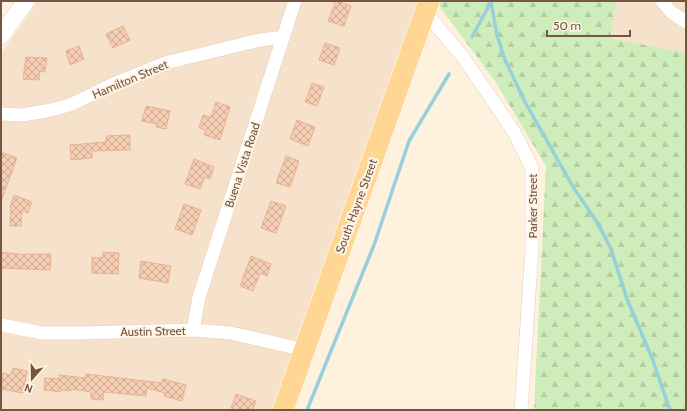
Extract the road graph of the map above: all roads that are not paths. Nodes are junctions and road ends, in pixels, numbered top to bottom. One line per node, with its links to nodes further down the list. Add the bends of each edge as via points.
1 (26, 1): 6 (street)
2 (295, 1): 7 (street, Buena Vista Road)
3 (662, 1): 5 (street, via 671,12)
4 (427, 6): 11 (main road, South Hayne Street); 13 (street, Parker Street, via 514,132 532,168 532,250)
5 (686, 22)
6 (1, 36)
7 (284, 37): 8 (street, Hamilton Street, via 165,62 70,104 46,111 22,115); 10 (street, Buena Vista Road, via 201,290)
8 (1, 114)
9 (1, 325): 10 (street, Austin Street, via 42,333)
10 (193, 330): 11 (street, Austin Street, via 231,333)
11 (305, 350): 12 (main road, South Hayne Street)
12 (283, 410)
13 (521, 410)

